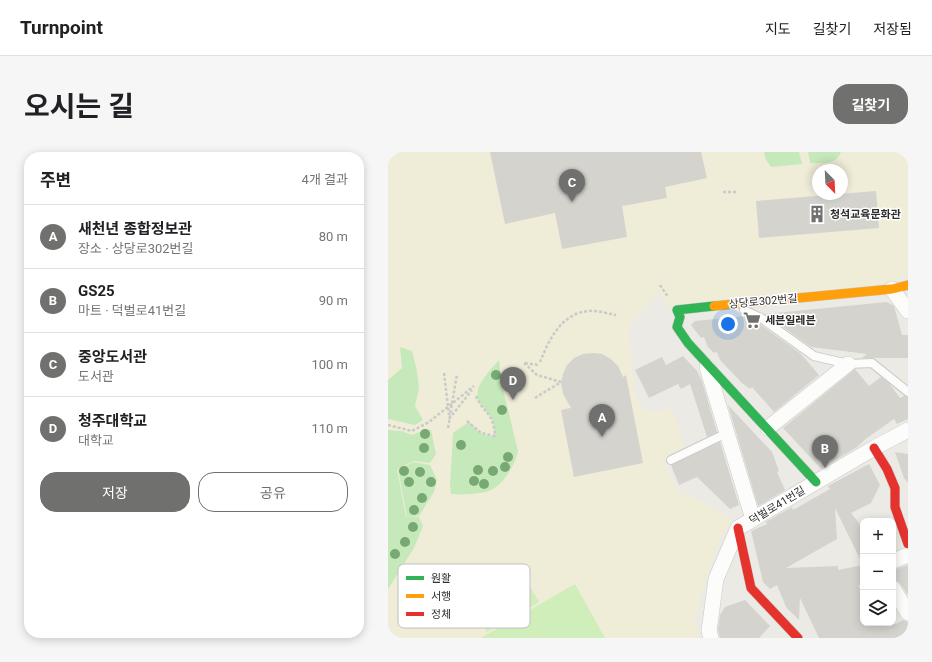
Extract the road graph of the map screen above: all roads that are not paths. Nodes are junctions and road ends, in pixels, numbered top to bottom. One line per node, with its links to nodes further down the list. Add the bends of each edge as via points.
1 (908, 285): 2 (street, 상당로302번길)
2 (892, 289): 3 (street, 상당로302번길); 4 (street)
3 (726, 305): 5 (street, 상당로302번길, via 677,310 680,317 677,327); 6 (lane, via 762,318 814,356)
4 (908, 311)
5 (704, 359): 8 (street, 상당로302번길); 10 (street, 상당로302번길)
6 (848, 364): 7 (lane, via 872,363); 8 (street)
7 (908, 392)
8 (768, 428): 13 (street, 상당로302번길)
9 (908, 430): 11 (street, 덕벌로41번길)
10 (727, 433): 12 (lane); 14 (street, 상당로302번길)
11 (874, 448): 13 (street, 덕벌로41번길); 16 (street, via 895,488 895,507)
12 (671, 460)
13 (816, 482): 14 (street, 덕벌로41번길)
14 (753, 520): 15 (street, 덕벌로41번길)
15 (738, 528): 21 (street, via 716,579 709,631); 22 (street, 덕벌로41번길, via 751,588)
16 (908, 544)
17 (908, 555): 18 (street)
18 (896, 560)
19 (894, 590): 20 (street)
20 (908, 613)
21 (711, 638)
22 (798, 638)

